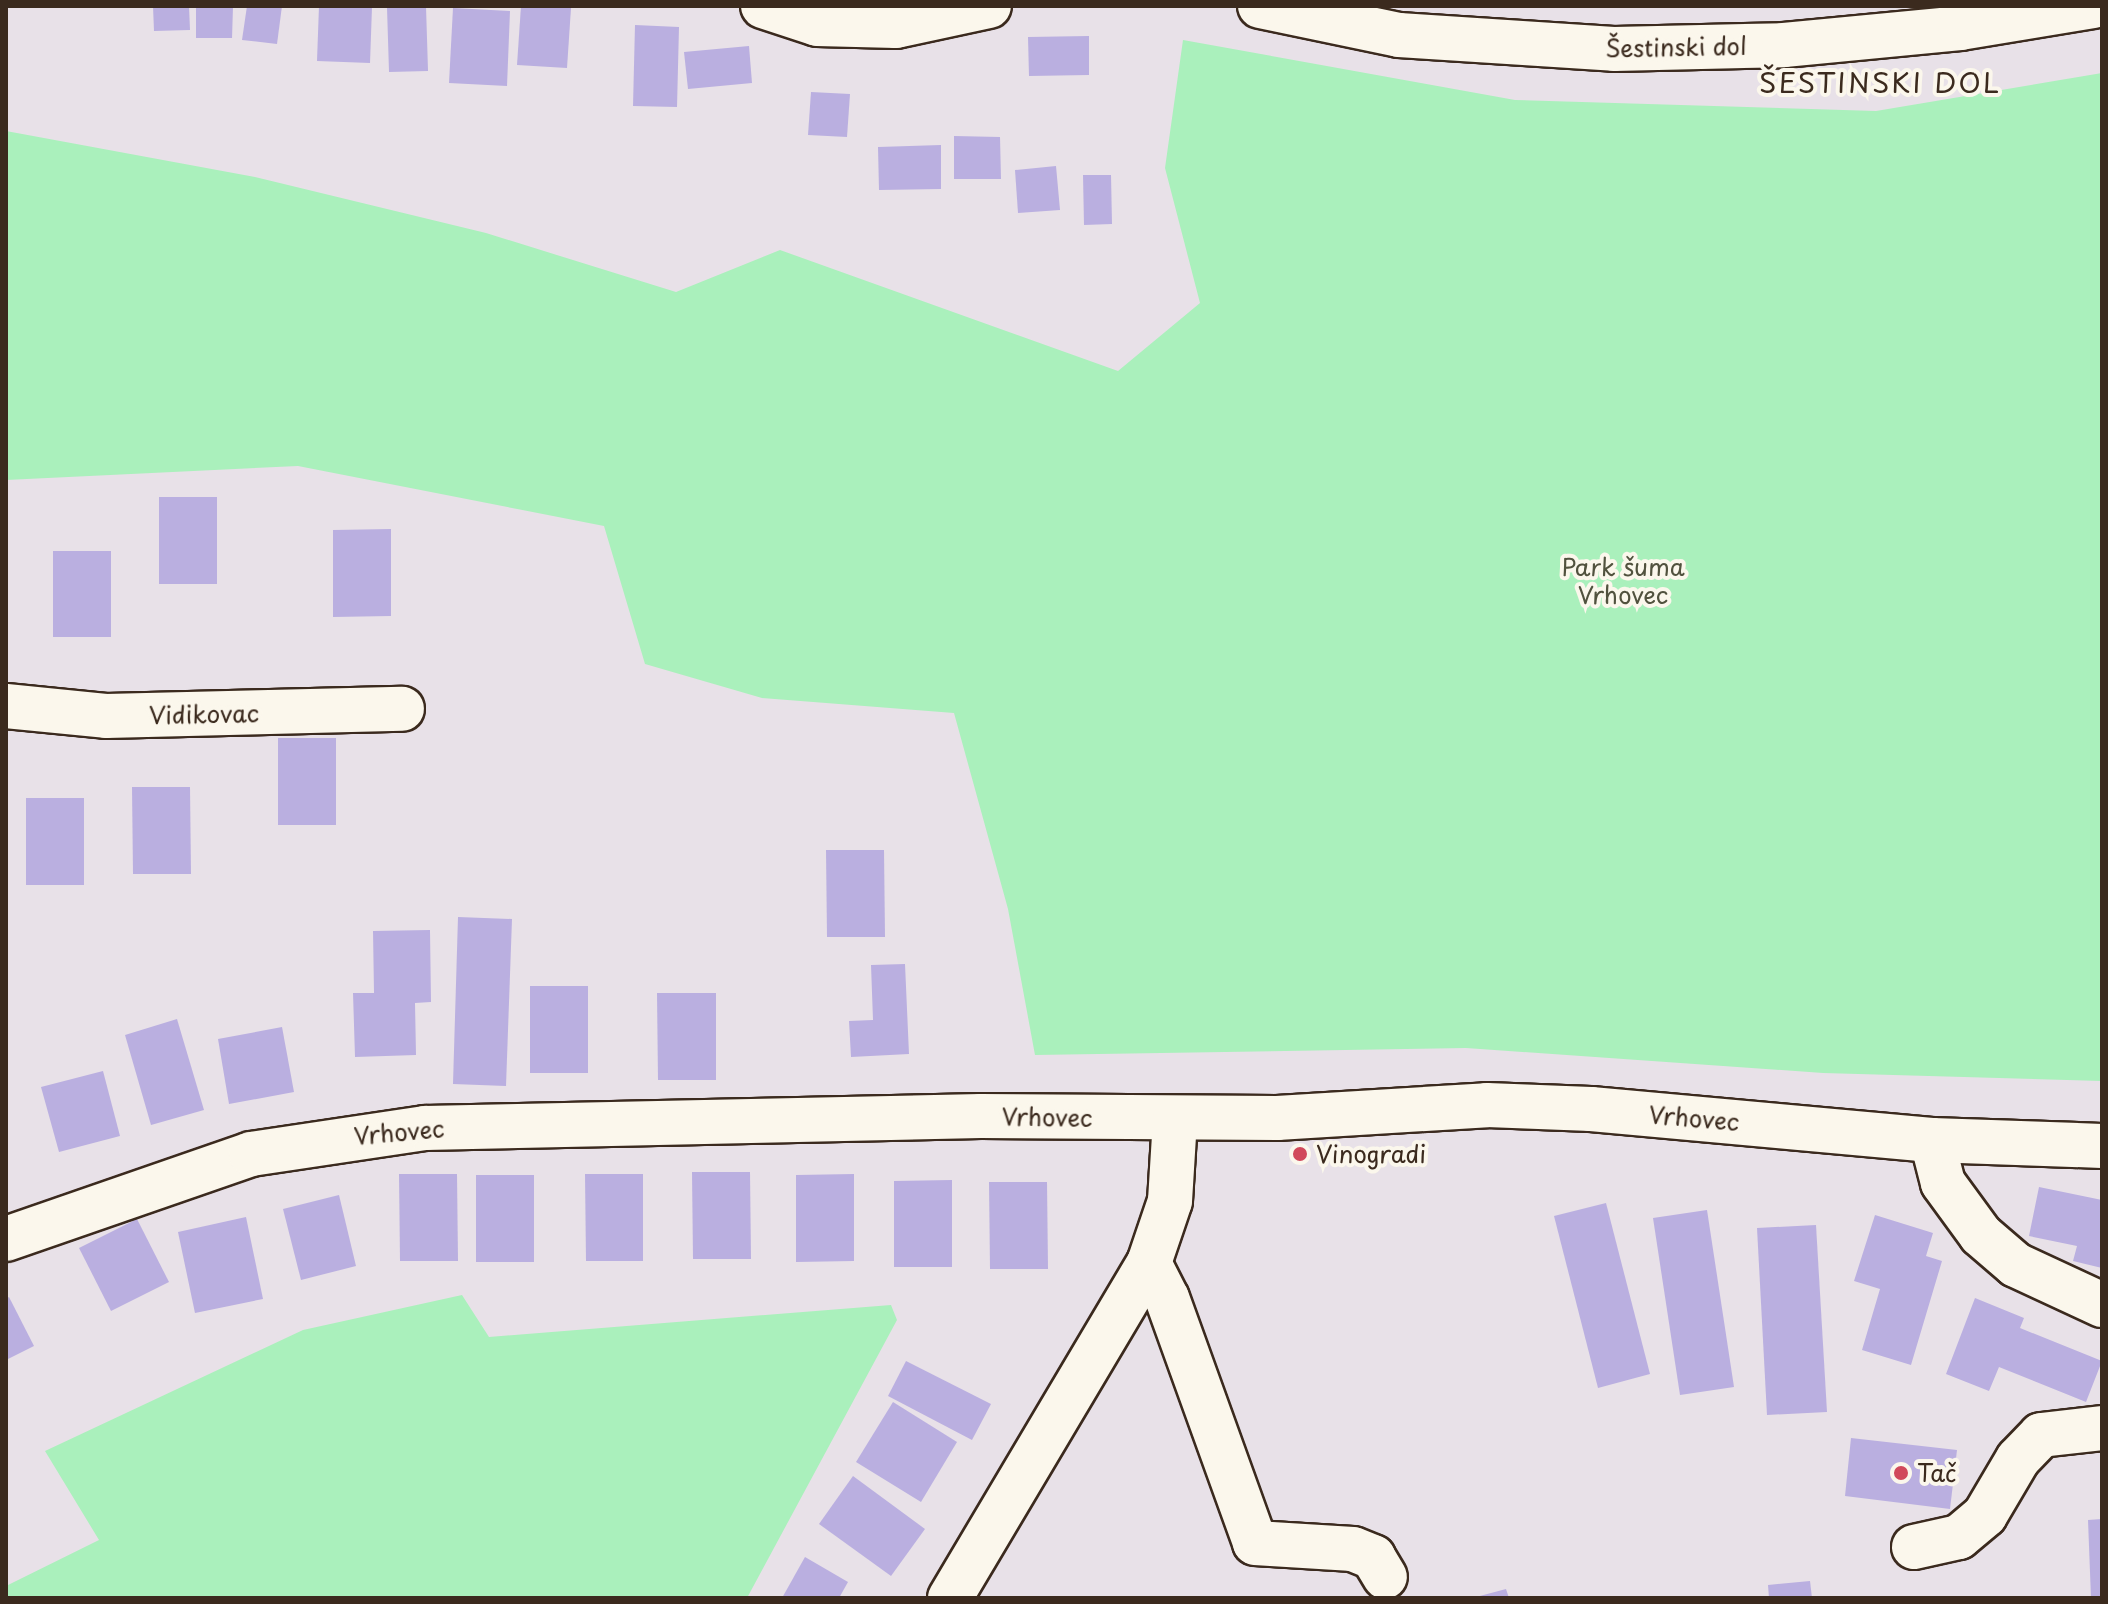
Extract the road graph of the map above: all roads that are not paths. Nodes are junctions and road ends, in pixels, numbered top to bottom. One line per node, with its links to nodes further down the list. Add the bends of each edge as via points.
1 (763, 6): 2 (street, via 817,24 896,26)
2 (989, 6)
3 (1260, 6): 4 (street, Šestinski dol, via 1399,35 1614,49 1784,45 1960,28)
4 (2093, 6)
5 (6, 706): 6 (street, Vidikovac, via 106,716)
6 (402, 709)
7 (1175, 1120): 8 (street, Vrhovec, via 1487,1105 1591,1109); 10 (street, Vrhovec, via 981,1116 425,1128 251,1154); 11 (street, via 1170,1201)
8 (1932, 1140): 9 (street, Vrhovec); 12 (street, via 1943,1183 1981,1235 2016,1265)
9 (2102, 1146)
10 (6, 1239)
11 (1149, 1263): 15 (street, via 1167,1298 1255,1543 1353,1549 1373,1557); 16 (street)
12 (2102, 1305)
13 (2102, 1428): 14 (street, via 2041,1435 2018,1459 1985,1515 1959,1537)
14 (1914, 1547)
15 (1385, 1577)
16 (950, 1598)

